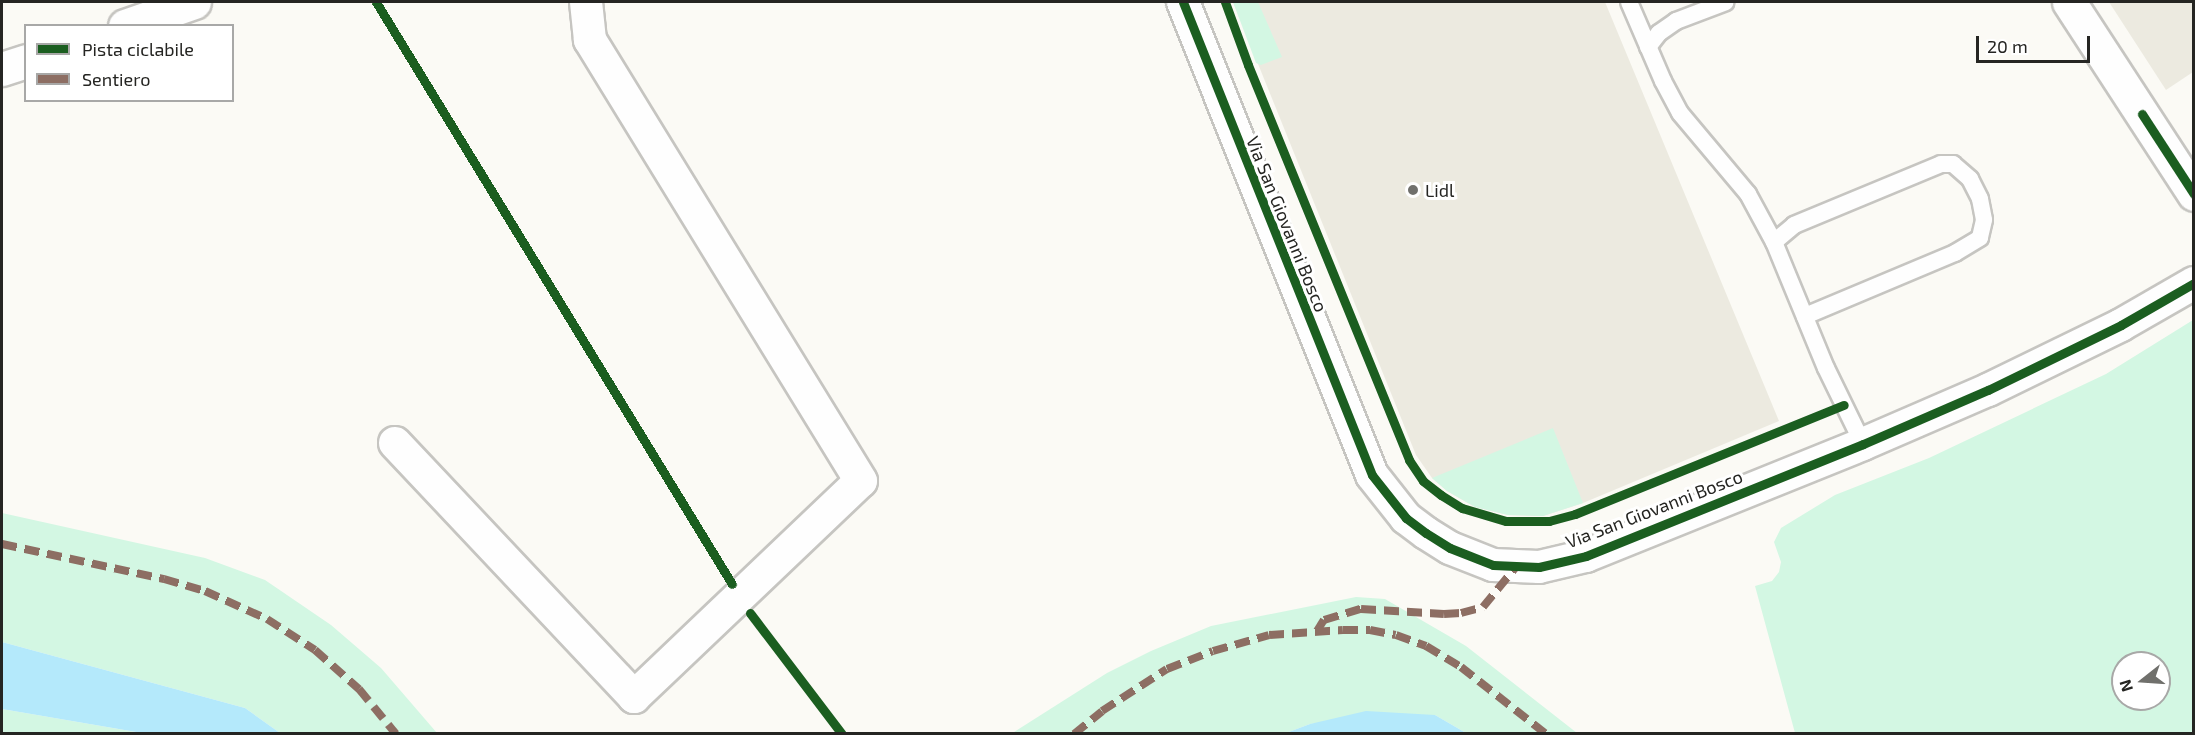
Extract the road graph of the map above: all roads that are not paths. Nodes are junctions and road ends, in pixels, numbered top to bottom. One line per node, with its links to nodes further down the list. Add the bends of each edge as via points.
1 (194, 2): 7 (main road)
2 (586, 2): 15 (street, via 590,40 861,481 634,697)
3 (1183, 2): 16 (street, Via San Giovanni Bosco, via 1372,475 1406,518 1426,533 1493,565 1515,568 1560,564)
4 (1629, 2): 8 (lane)
5 (1726, 2): 8 (lane, via 1676,21 1659,33)
6 (2069, 2): 11 (main road)
7 (131, 24)
8 (1648, 48): 12 (lane, via 1680,113 1748,194)
9 (24, 62): 10 (main road)
10 (2, 69)
11 (2193, 194)
12 (1774, 242): 14 (lane); 14 (lane, via 1794,225 1941,164 1953,164 1970,179 1980,199 1984,220 1980,238 1955,254)
13 (2193, 283): 16 (street, Via San Giovanni Bosco, via 2121,325)
14 (1805, 316): 16 (lane)
15 (395, 443)
16 (1863, 444)

